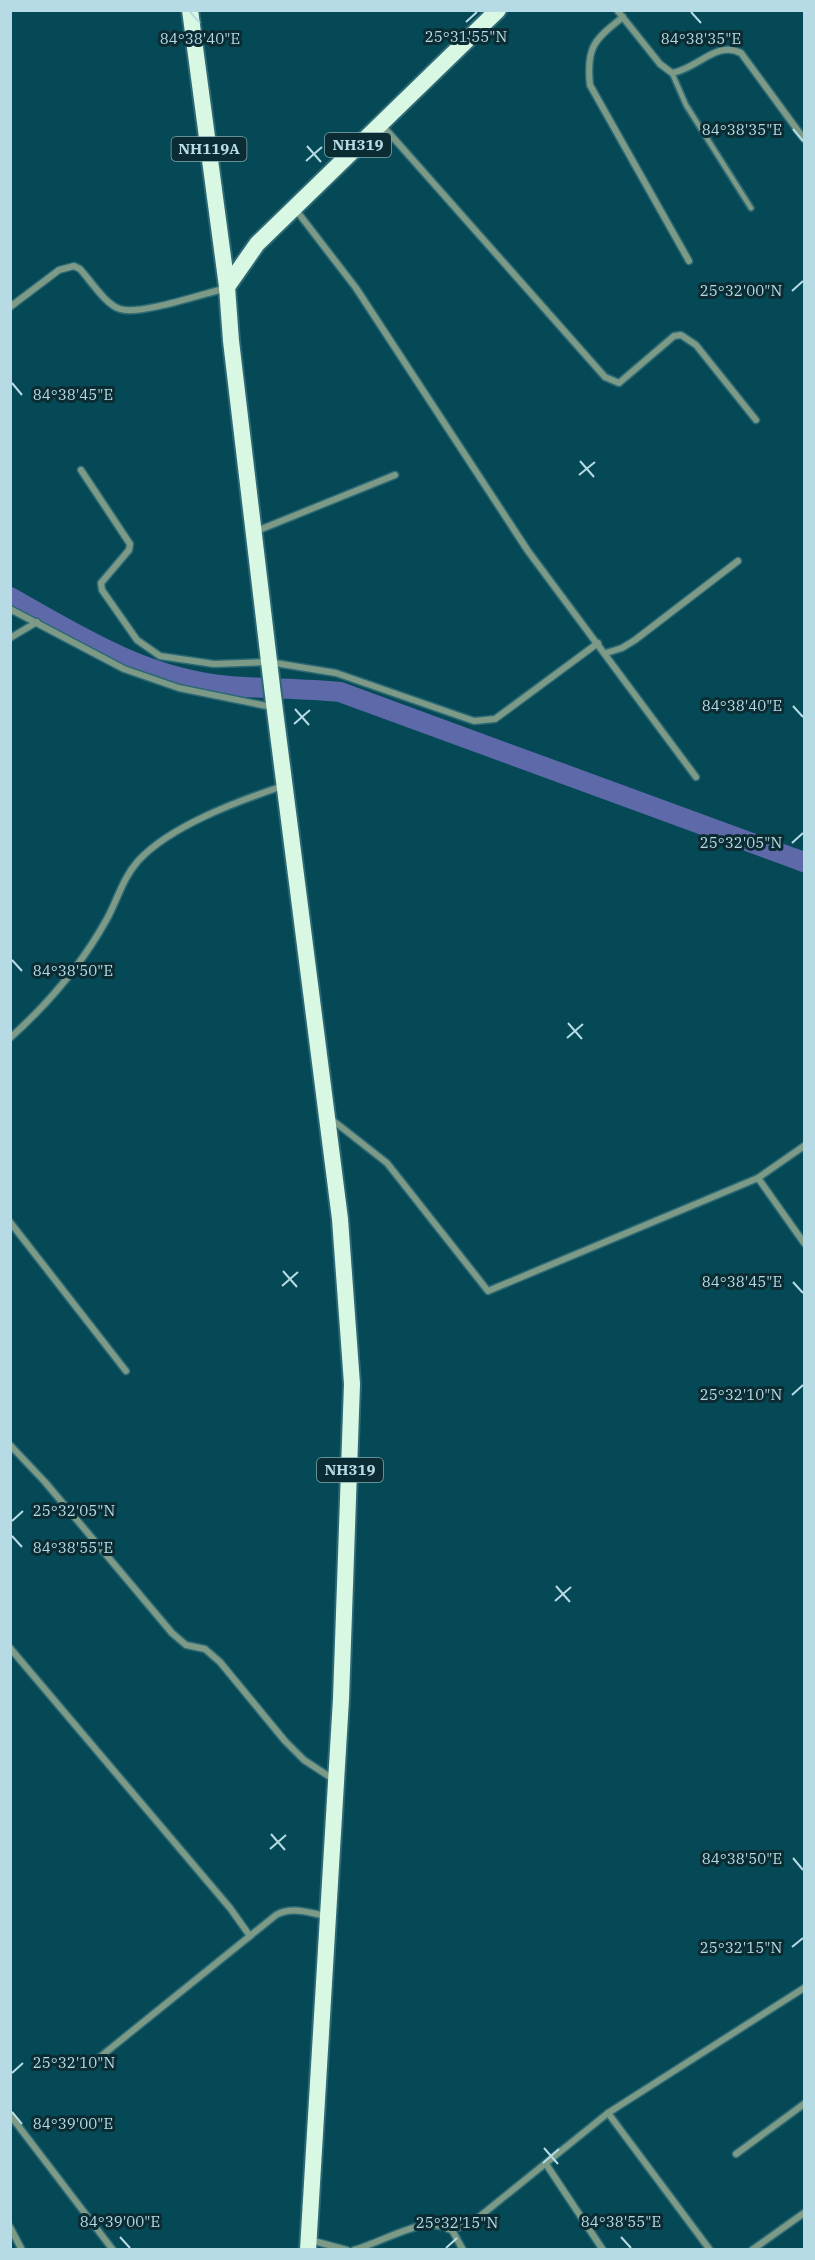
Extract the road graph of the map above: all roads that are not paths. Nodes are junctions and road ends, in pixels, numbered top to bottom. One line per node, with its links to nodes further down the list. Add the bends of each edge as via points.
1 (190, 10): 11 (highway, NH119A)
2 (498, 10): 6 (highway, NH319)
3 (617, 10): 4 (street)
4 (622, 17): 5 (street); 10 (street, via 590,50 590,85)
5 (672, 73): 7 (street, via 692,68 720,49 732,48 754,67); 9 (lane, via 686,105)
6 (381, 124): 8 (highway, NH319); 13 (street, via 605,377 619,383 674,336 681,335 696,345)
7 (804, 140)
8 (293, 207): 11 (highway, NH319, via 257,244); 21 (street, via 356,288 528,551)
9 (751, 207)
10 (689, 261)
11 (227, 287): 12 (street, via 136,310 120,309 74,266 59,270); 16 (highway, NH319)
12 (10, 307)
13 (756, 420)
14 (81, 470): 23 (street, via 130,544 101,583 137,640 160,656 214,664)
15 (395, 475): 16 (street)
16 (254, 532): 23 (highway, NH319)
17 (738, 561): 22 (street, via 635,640)
18 (10, 609): 19 (street)
19 (37, 622): 20 (street); 24 (street, via 123,669 179,688)
20 (10, 638)
21 (598, 643): 22 (street); 23 (street, via 486,722 474,722 336,673)
22 (606, 653): 25 (street)
23 (269, 666): 24 (highway, NH319)
24 (274, 701): 26 (highway, NH319)
25 (696, 777)
26 (286, 785): 27 (street, via 226,804 153,846 129,871 108,917 75,966); 28 (highway, NH319)
27 (10, 1038)
28 (328, 1117): 30 (street, via 387,1163 488,1291); 36 (highway, NH319, via 352,1384)
29 (804, 1146): 30 (street)
30 (758, 1178): 32 (street)
31 (10, 1222): 33 (street)
32 (804, 1243)
33 (126, 1371)
34 (10, 1445): 36 (street, via 172,1633 186,1645 205,1649 220,1662 285,1741 304,1760)
35 (10, 1648): 38 (street)
36 (336, 1781): 37 (highway, NH319)
37 (328, 1916): 38 (street, via 285,1910); 49 (highway, NH319)
38 (250, 1936): 40 (street)
39 (804, 1988): 42 (street)
40 (100, 2056)
41 (804, 2104): 44 (street)
42 (609, 2113): 45 (street); 56 (street)
43 (10, 2115): 51 (street)
44 (736, 2154)
45 (546, 2164): 48 (street, via 491,2210 461,2229); 55 (street)
46 (804, 2213): 57 (street)
47 (10, 2227): 50 (street)
48 (447, 2229): 53 (street, via 424,2225); 54 (street, via 452,2230)
49 (309, 2245): 52 (street)
50 (22, 2250)
51 (113, 2250)
52 (347, 2250)
53 (354, 2250)
54 (463, 2250)
55 (603, 2250)
56 (710, 2250)
57 (752, 2250)

